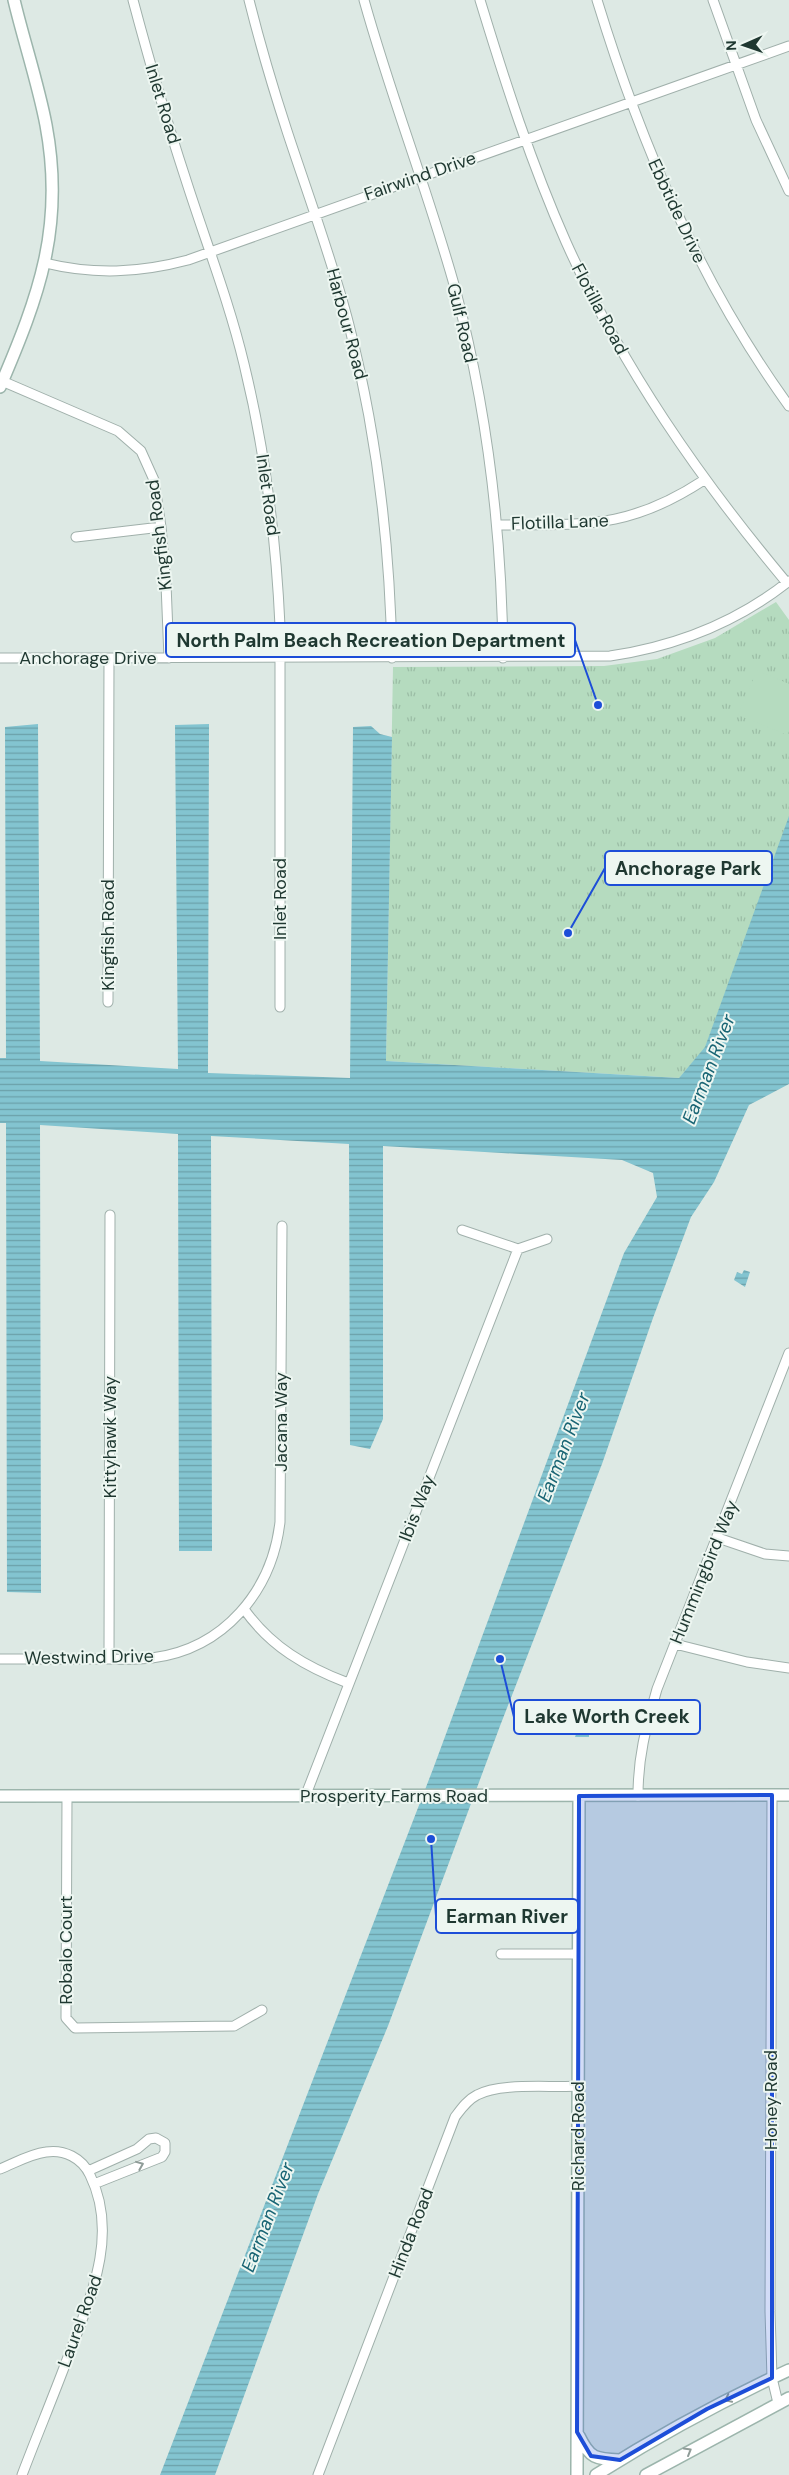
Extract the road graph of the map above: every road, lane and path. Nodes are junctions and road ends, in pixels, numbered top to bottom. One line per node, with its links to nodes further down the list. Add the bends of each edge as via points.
1 (14, 0): 16 (street, via 40,98 50,152 52,208)
2 (133, 0): 15 (street, Inlet Road, via 158,91)
3 (249, 0): 14 (street, Harbour Road, via 283,119)
4 (364, 0): 12 (street, Gulf Road)
5 (480, 0): 11 (street, Flotilla Road)
6 (597, 0): 10 (street, Ebbtide Drive)
7 (713, 0): 9 (street)
8 (789, 46): 9 (street, Fairwind Drive)
9 (735, 65): 10 (street, Fairwind Drive); 13 (street)
10 (630, 102): 11 (street, Fairwind Drive); 18 (street, Ebbtide Drive, via 694,251 749,347)
11 (525, 139): 12 (street, Fairwind Drive); 19 (street, Flotilla Road, via 566,242 607,324 642,386)
12 (420, 176): 14 (street, Fairwind Drive); 20 (street, Gulf Road, via 455,289 470,351 490,461)
13 (789, 191)
14 (315, 213): 15 (street, Fairwind Drive); 28 (street, Harbour Road, via 349,324 373,436 387,550)
15 (210, 250): 16 (street, Fairwind Drive, via 188,260 138,271 87,271); 27 (street, Inlet Road, via 244,364 266,471 277,574)
16 (45, 263): 17 (street, via 29,317)
17 (1, 384): 21 (street, Kingfish Road, via 118,431 131,440 152,472)
18 (789, 406)
19 (704, 480): 20 (street, Flotilla Lane, via 660,506 622,519 574,525); 23 (street, Flotilla Road)
20 (497, 525): 29 (street, Gulf Road)
21 (161, 527): 22 (street); 26 (street, Kingfish Road)
22 (76, 537)
23 (788, 582): 29 (street, Anchorage Drive, via 716,627 664,645 610,656)
24 (0, 658): 25 (street, Anchorage Drive)
25 (109, 658): 26 (street, Anchorage Drive); 30 (street, Kingfish Road)
26 (169, 658): 27 (street, Anchorage Drive)
27 (280, 658): 28 (street, Anchorage Drive); 31 (street, Inlet Road)
28 (392, 658): 29 (street, Anchorage Drive)
29 (503, 658)
30 (108, 1002)
31 (280, 1007)
32 (110, 1215): 44 (street, Kittyhawk Way)
33 (282, 1226): 41 (street, Jacana Way, via 280,1522 276,1551 269,1570)
34 (462, 1230): 36 (street)
35 (547, 1239): 36 (street)
36 (518, 1249): 46 (street, Ibis Way)
37 (789, 1353): 38 (street, Hummingbird Way)
38 (787, 1367): 39 (street, Hummingbird Way)
39 (718, 1538): 40 (street, via 765,1554); 42 (street, Hummingbird Way)
40 (789, 1556)
41 (244, 1610): 44 (street, Westwind Drive, via 215,1634 192,1647 153,1658); 46 (street, via 281,1650 319,1672)
42 (676, 1644): 45 (street, via 747,1662); 52 (street, Hummingbird Way, via 657,1690 642,1740)
43 (0, 1659): 44 (street, Westwind Drive)
44 (109, 1659)
45 (789, 1668)
46 (348, 1683): 53 (street, Ibis Way)
47 (772, 1795): 48 (street, Prosperity Farms Road); 52 (street, Prosperity Farms Road); 62 (street, Honey Road)
48 (789, 1795)
49 (0, 1796): 50 (street, Prosperity Farms Road)
50 (67, 1796): 53 (street, Prosperity Farms Road); 56 (street, Robalo Court, via 66,2018 69,2024 75,2028 234,2026)
51 (579, 1796): 52 (street, Prosperity Farms Road); 53 (street, Prosperity Farms Road); 55 (street, Richard Road)
52 (638, 1796)
53 (305, 1797)
54 (501, 1954): 55 (street)
55 (578, 1954): 57 (street, Richard Road)
56 (262, 2010)
57 (578, 2086): 65 (street, Richard Road); 68 (street, Hinda Road, via 494,2089 477,2095 455,2117)
58 (0, 2169): 59 (street, Laurel Road, via 48,2151 70,2155)
59 (88, 2171): 60 (street, Laurel Road); 60 (street, one-way to 59, via 162,2157 165,2143 156,2138 149,2139 137,2149)
60 (94, 2184): 67 (street, Laurel Road, via 102,2225 102,2248 95,2285)
61 (789, 2370): 62 (street)
62 (772, 2378): 64 (street, Honey Road); 66 (street, one-way to 66, via 708,2409)
63 (789, 2398): 64 (street)
64 (778, 2403): 71 (street, one-way to 64)
65 (577, 2432): 66 (street, via 591,2456); 69 (street, Richard Road)
66 (620, 2460): 70 (street)
67 (22, 2475)
68 (318, 2475)
69 (577, 2475)
70 (596, 2475)
71 (646, 2475)

